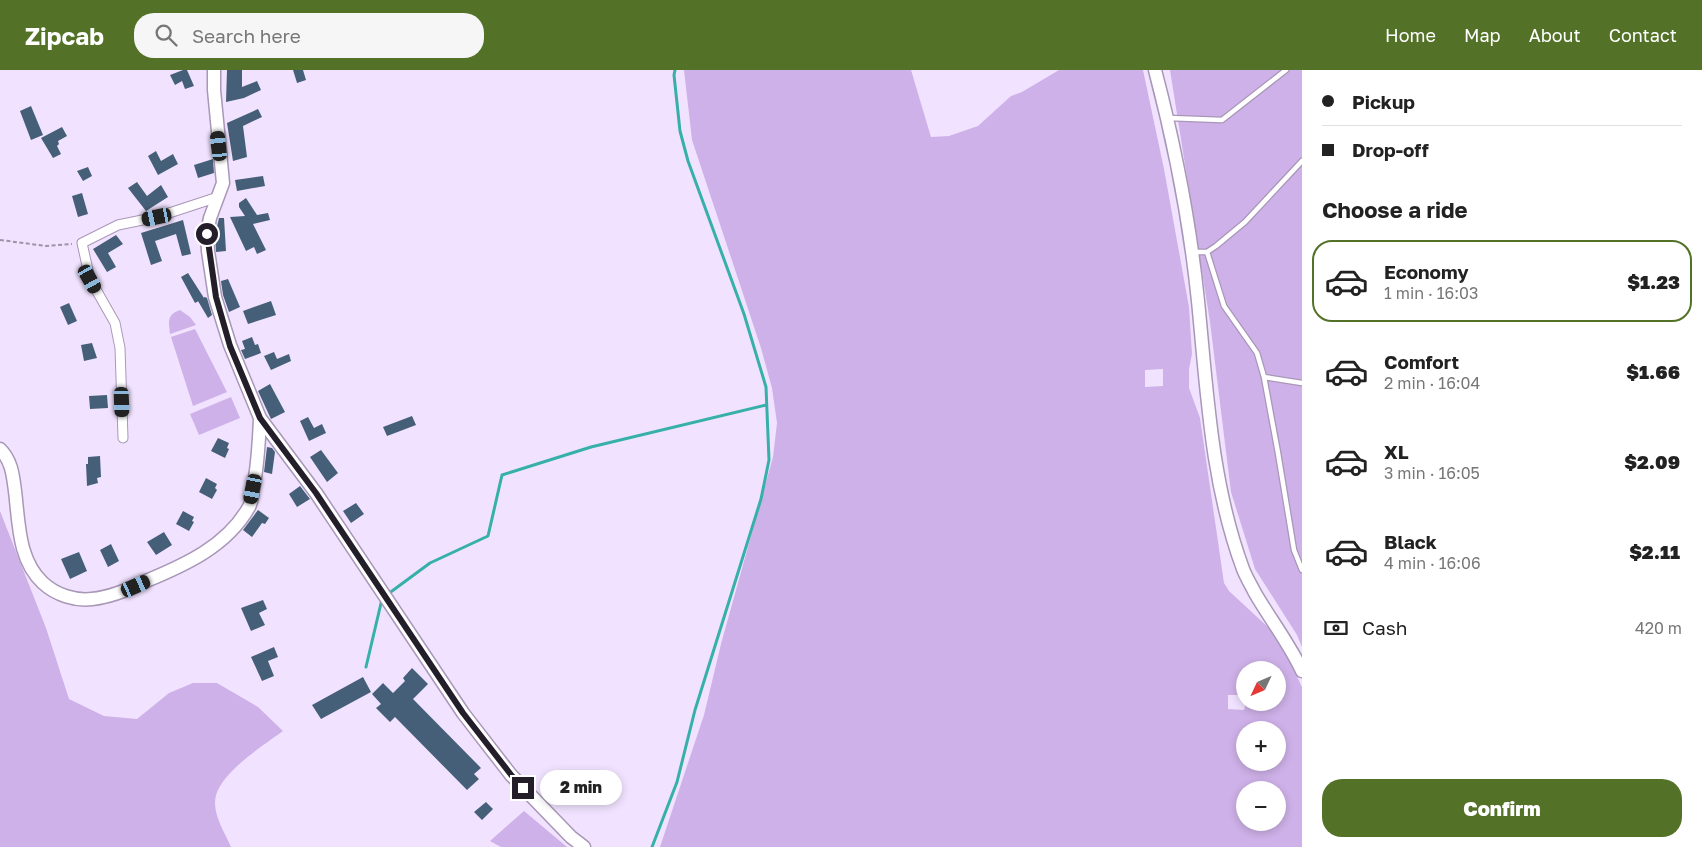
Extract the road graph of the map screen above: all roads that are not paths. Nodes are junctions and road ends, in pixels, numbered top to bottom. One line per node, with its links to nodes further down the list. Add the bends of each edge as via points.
1 (214, 70): 6 (street, via 223,183)
2 (1155, 70): 4 (street)
3 (1286, 70): 4 (lane, via 1222,120)
4 (1168, 118): 7 (street)
5 (1302, 161): 8 (lane, via 1245,222)
6 (218, 197): 11 (street, via 207,234 216,297 230,346); 12 (street, via 157,217 118,225 82,242 90,279 115,323 120,348)
7 (1191, 252): 8 (lane); 15 (street, via 1205,389 1223,506 1243,571)
8 (1207, 252): 9 (lane, via 1224,306 1257,352)
9 (1264, 377): 10 (lane); 14 (lane, via 1294,550)
10 (1302, 382)
11 (260, 418): 13 (street, via 250,506 235,527 190,562 136,586 91,600 60,594 34,572 20,538 11,467); 16 (street, via 316,493 463,713 512,776)
12 (123, 438)
13 (0, 449)
14 (1302, 570)
15 (1302, 671)
16 (584, 847)

